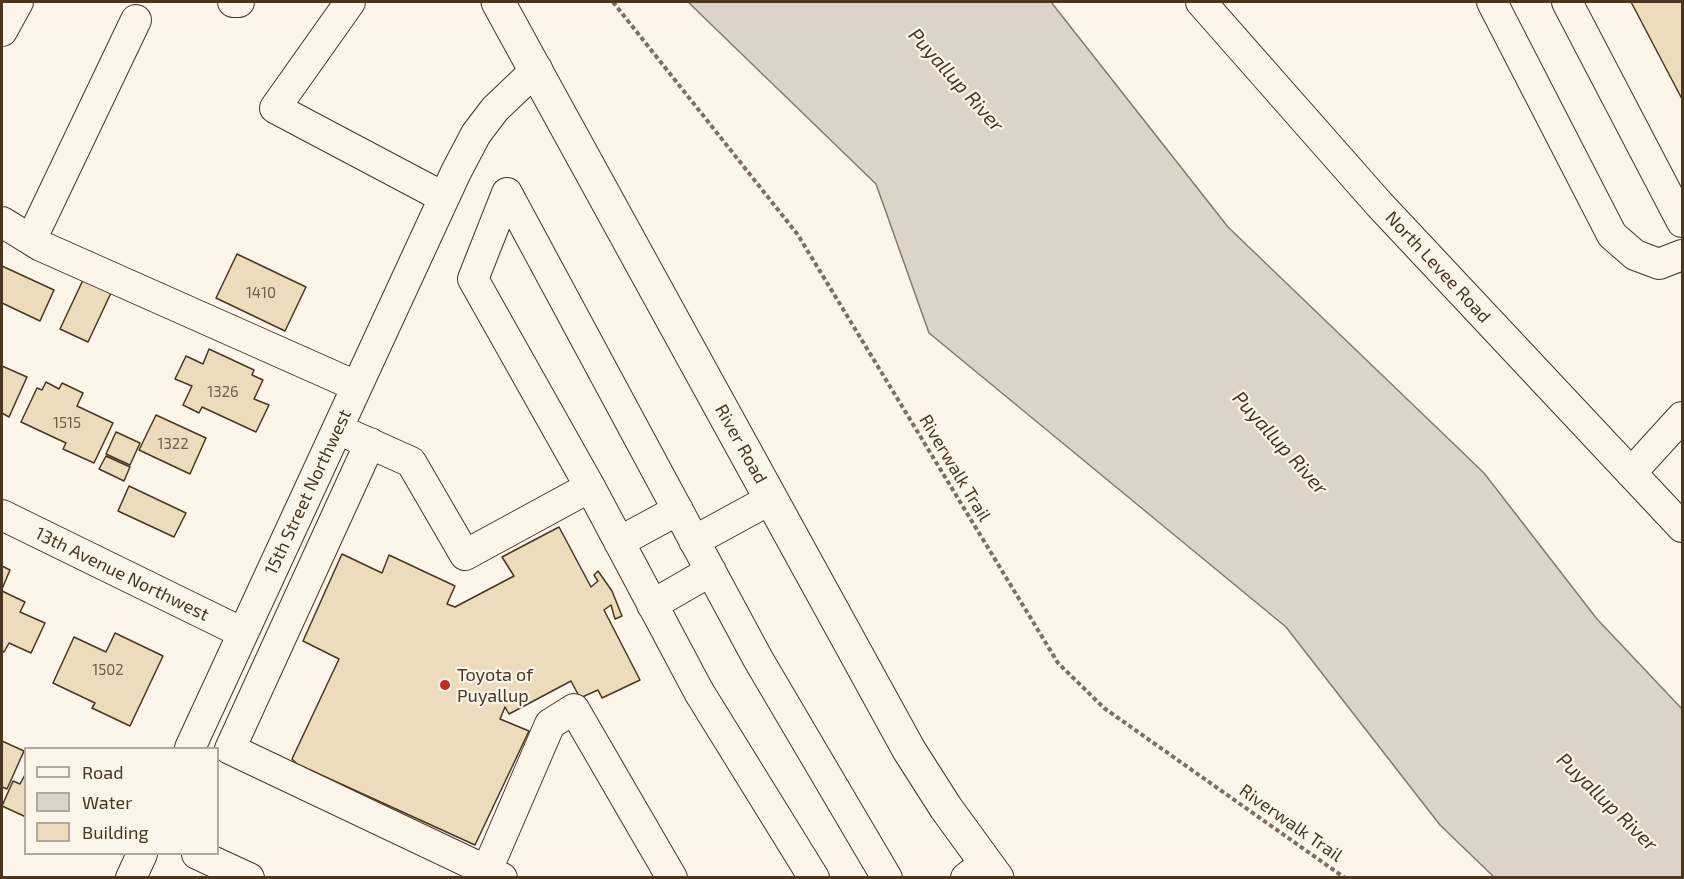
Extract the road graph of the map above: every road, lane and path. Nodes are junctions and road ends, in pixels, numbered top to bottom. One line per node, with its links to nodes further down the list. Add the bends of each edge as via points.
1 (18, 2): 11 (street)
2 (233, 2): 3 (street)
3 (239, 2)
4 (350, 2): 13 (street, via 275,108)
5 (498, 2): 12 (main road, River Road)
6 (613, 2): 43 (path, Riverwalk Trail, via 798,235 1058,663 1104,708)
7 (1201, 2): 22 (street, North Levee Road, via 1379,204)
8 (1492, 2): 17 (street, via 1612,235 1635,255 1659,264)
9 (1567, 2): 15 (street)
10 (136, 20): 16 (street)
11 (2, 31)
12 (537, 69): 13 (street, 15th Street Northwest, via 511,92 476,134); 24 (main road, River Road)
13 (443, 197): 18 (street, 15th Street Northwest)
14 (2, 222): 16 (street)
15 (1683, 222)
16 (32, 240): 18 (street)
17 (1683, 255)
18 (356, 386): 20 (street, 15th Street Northwest)
19 (1683, 417): 22 (street)
20 (337, 428): 21 (street); 32 (street, 15th Street Northwest)
21 (370, 443): 23 (street, via 411,462 465,555); 37 (street, via 230,749)
22 (1631, 472): 27 (street, North Levee Road)
23 (590, 488): 25 (street, via 473,279 507,194); 29 (street)
24 (771, 499): 28 (street); 36 (main road, River Road, via 909,750)
25 (678, 510): 28 (street); 29 (street)
26 (2, 515): 32 (street, 13th Avenue Northwest)
27 (1683, 527)
28 (694, 541): 30 (street)
29 (619, 542): 31 (street)
30 (711, 571): 31 (street); 42 (street)
31 (652, 605): 41 (street, via 699,692)
32 (243, 633): 33 (street, 15th Street Northwest)
33 (190, 747)
34 (142, 855): 38 (street)
35 (198, 855): 39 (street)
36 (983, 872)
37 (495, 874): 40 (street, via 550,724 574,709)
38 (131, 878)
39 (249, 878)
40 (672, 878)
41 (814, 878)
42 (887, 878)
43 (1345, 878)

